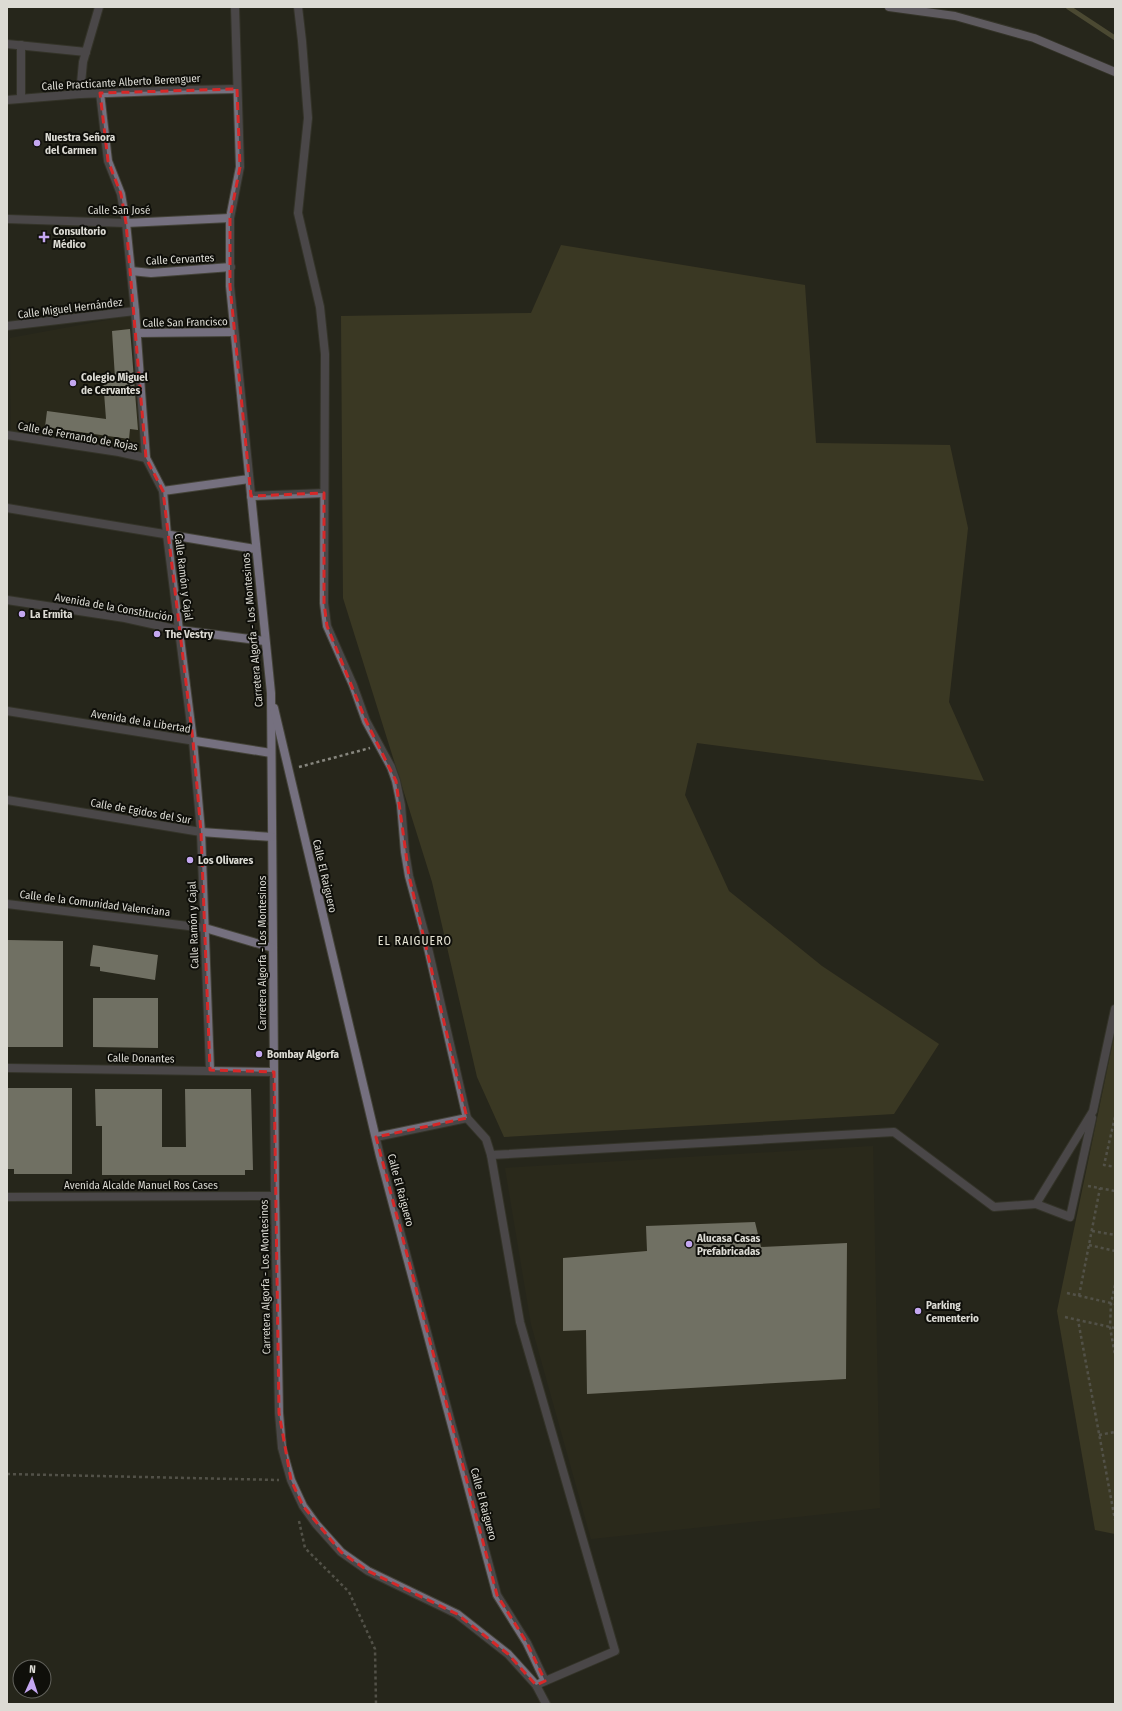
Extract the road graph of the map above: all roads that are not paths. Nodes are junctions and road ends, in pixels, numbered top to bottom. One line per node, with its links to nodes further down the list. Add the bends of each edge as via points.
1 (99, 7): 7 (street)
2 (235, 7): 9 (street, Carretera Algorfa - Los Montesinos)
3 (298, 7): 27 (street, via 308,118 298,213 320,307 326,354)
4 (889, 7): 8 (main road, via 955,16 1034,38)
5 (7, 44): 6 (street)
6 (21, 45): 7 (street); 12 (street)
7 (86, 52): 11 (street)
8 (1115, 72)
9 (237, 90): 10 (street, Calle Practicante Alberto Berenguer); 14 (street, Carretera Algorfa - Los Montesinos, via 240,167)
10 (100, 93): 11 (street, Calle Practicante Alberto Berenguer); 16 (street, Calle Ramón y Cajal, via 108,162 121,194)
11 (80, 94): 12 (street, Calle Practicante Alberto Berenguer)
12 (21, 98): 13 (street, Calle Practicante Alberto Berenguer)
13 (7, 100)
14 (230, 218): 16 (street, Calle San José); 17 (street, Carretera Algorfa - Los Montesinos)
15 (7, 219): 16 (street, Calle San José)
16 (126, 223): 18 (street, Calle Ramón y Cajal)
17 (231, 267): 18 (street, Calle Cervantes); 21 (street, Carretera Algorfa - Los Montesinos)
18 (131, 271): 19 (street, Calle Ramón y Cajal)
19 (135, 311): 20 (street, Calle Miguel Hernández); 22 (street, Calle Ramón y Cajal)
20 (7, 326)
21 (234, 332): 22 (street, Calle San Francisco); 25 (street, Carretera Algorfa - Los Montesinos)
22 (137, 333): 24 (street, Calle Ramón y Cajal)
23 (7, 435): 24 (street, Calle de Fernando de Rojas)
24 (146, 458): 26 (street, Calle Ramón y Cajal)
25 (249, 479): 26 (street); 28 (street, Carretera Algorfa - Los Montesinos)
26 (163, 491): 30 (street, Calle Ramón y Cajal)
27 (324, 493): 28 (street); 50 (street, via 324,603 327,626 366,721 396,781 409,876)
28 (251, 496): 31 (street, Carretera Algorfa - Los Montesinos)
29 (7, 508): 30 (street)
30 (167, 535): 31 (street); 33 (street, Calle Ramón y Cajal)
31 (255, 549): 34 (street, Carretera Algorfa - Los Montesinos)
32 (7, 600): 33 (street, Avenida de la Constitución, via 125,618)
33 (179, 630): 34 (street, Avenida de la Constitución); 37 (street, Calle Ramón y Cajal)
34 (266, 641): 35 (street, Carretera Algorfa - Los Montesinos)
35 (271, 693): 38 (street, Carretera Algorfa - Los Montesinos); 51 (street, Calle El Raiguero)
36 (7, 711): 37 (street, Avenida de la Libertad)
37 (194, 741): 38 (street, Avenida de la Libertad); 40 (street, Calle Ramón y Cajal)
38 (271, 753): 41 (street, Carretera Algorfa - Los Montesinos)
39 (7, 800): 40 (street, Calle de Egidos del Sur)
40 (201, 832): 41 (street, Calle de Egidos del Sur); 43 (street, Calle Ramón y Cajal)
41 (272, 837): 44 (street, Carretera Algorfa - Los Montesinos)
42 (7, 904): 43 (street, Calle de la Comunidad Valenciana)
43 (205, 928): 44 (street, Calle de la Comunidad Valenciana); 47 (street, Calle Ramón y Cajal)
44 (273, 948): 48 (street, Carretera Algorfa - Los Montesinos)
45 (1115, 1009): 49 (street)
46 (7, 1068): 47 (street, Calle Donantes)
47 (210, 1070): 48 (street, Calle Donantes)
48 (274, 1072): 53 (street, Carretera Algorfa - Los Montesinos)
49 (1093, 1111): 55 (street); 55 (street, via 1070,1217)
50 (467, 1118): 51 (street); 52 (street, via 486,1139)
51 (376, 1137): 56 (street, Calle El Raiguero, via 497,1595 527,1643)
52 (491, 1155): 55 (street, via 894,1132 994,1207); 56 (street, via 525,1344 616,1651)
53 (275, 1196): 54 (street, Avenida Alcalde Manuel Ros Cases); 57 (street, Carretera Algorfa - Los Montesinos, via 279,1413 282,1448 291,1480 303,1506 341,1552 368,1571 457,1614 508,1654)
54 (7, 1197)
55 (1036, 1204)
56 (545, 1681): 57 (street)
57 (536, 1685): 58 (street, Carretera Algorfa - Los Montesinos)
58 (546, 1704)

